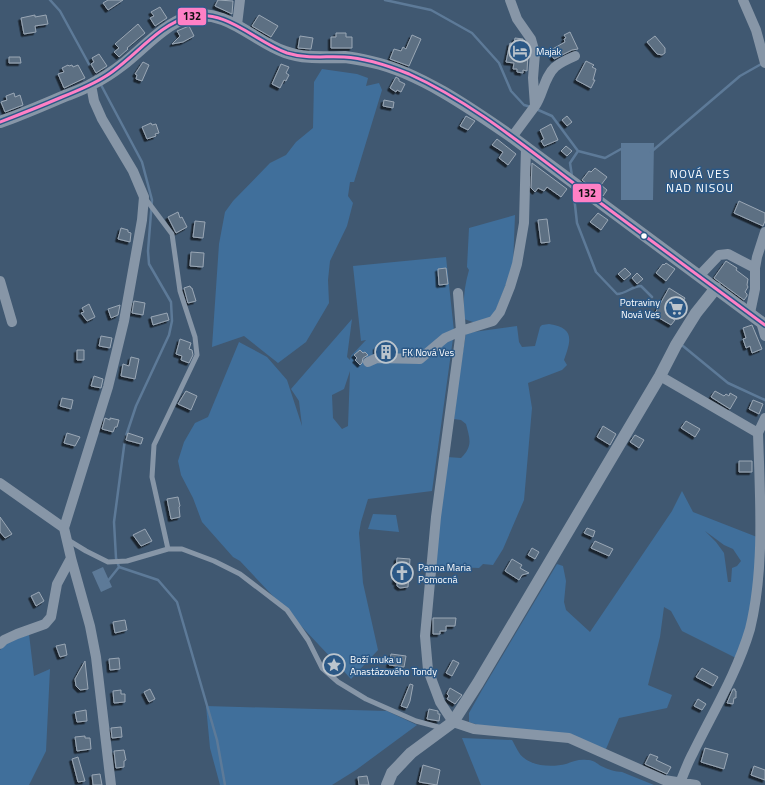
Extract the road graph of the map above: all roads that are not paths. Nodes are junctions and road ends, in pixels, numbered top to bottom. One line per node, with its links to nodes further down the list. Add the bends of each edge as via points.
1 (240, 0): 4 (street)
2 (510, 0): 8 (street, via 517,19 534,47)
3 (743, 0): 6 (street, via 756,30)
4 (237, 25): 7 (street, via 205,15 186,18 158,34 122,65); 10 (street, via 273,47 295,55 374,62 401,72 466,106)
5 (575, 56): 8 (street, via 554,68 540,99)
6 (765, 63)
7 (91, 85): 9 (street); 12 (street, via 94,101 102,119 133,171)
8 (534, 106): 10 (street)
9 (0, 122)
10 (512, 137): 11 (street)
11 (526, 147): 15 (street); 22 (street, via 524,223 510,287 500,312 493,321)
12 (146, 200): 29 (street, via 124,321 108,387); 31 (lane, via 172,234 180,291 195,337 197,355 154,445 152,477)
13 (765, 232): 14 (street)
14 (755, 268): 15 (street, via 728,254 719,256); 19 (street, via 756,289)
15 (700, 276): 17 (street)
16 (0, 281): 20 (street)
17 (716, 288): 19 (street); 25 (street, via 696,313)
18 (458, 293): 22 (street)
19 (750, 314): 21 (street)
20 (12, 322)
21 (763, 324): 23 (street)
22 (461, 331): 24 (street, via 445,338 420,358 377,358); 34 (street, via 436,517 425,636 428,670)
23 (765, 336)
24 (368, 362)
25 (660, 376): 27 (street); 34 (street, via 482,676)
26 (765, 418): 27 (street)
27 (758, 433): 35 (street, via 761,544 758,597 751,629 732,677 692,753)
28 (0, 483): 29 (street)
29 (64, 528): 30 (street)
30 (67, 540): 31 (lane, via 108,562 127,561); 32 (street)
31 (168, 549): 34 (lane, via 182,549 214,560 240,574 287,610 308,640 322,668 338,682 366,699 416,721)
32 (71, 558): 33 (street, via 57,584 51,617 45,624 17,634); 36 (street, via 96,657)
33 (0, 644)
34 (448, 725): 35 (street, via 569,738 664,780); 37 (street, via 411,753 392,773)
35 (680, 783): 38 (street)
36 (111, 785)
37 (387, 785)
38 (696, 785)

